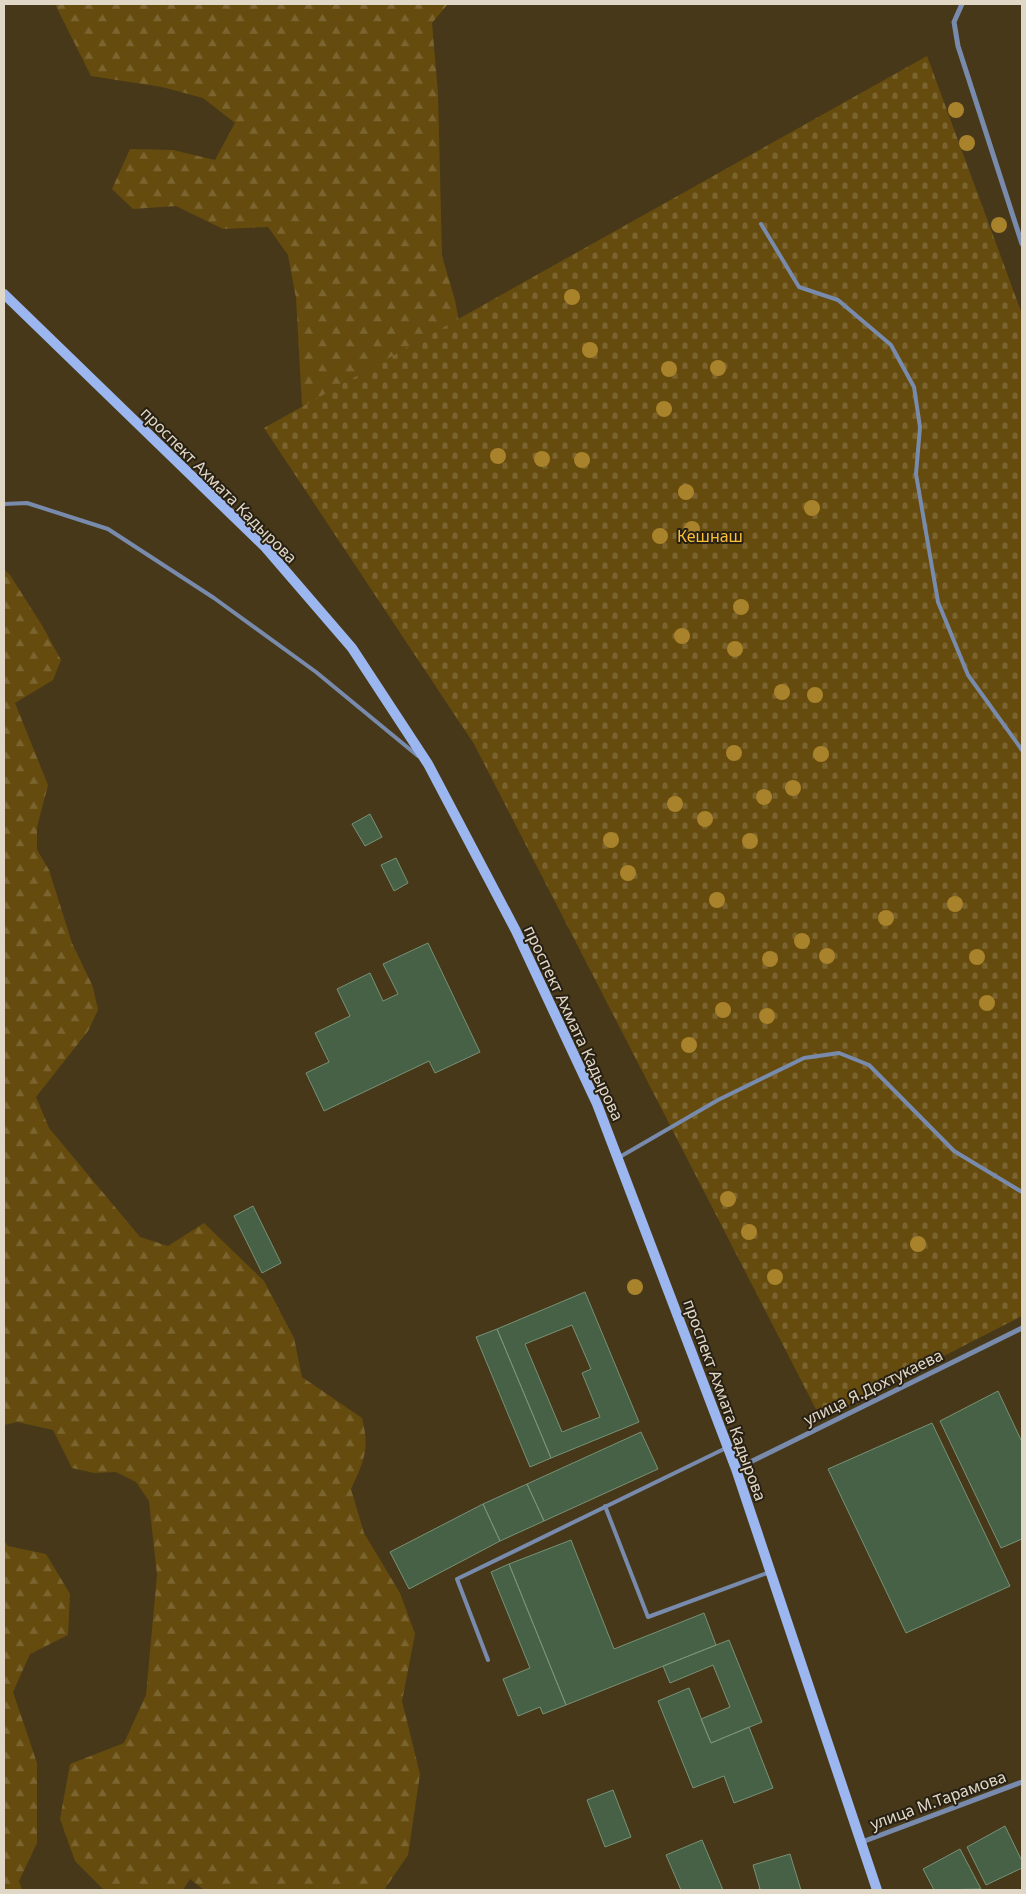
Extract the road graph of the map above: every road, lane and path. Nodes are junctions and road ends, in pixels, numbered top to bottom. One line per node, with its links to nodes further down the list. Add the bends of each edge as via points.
1 (962, 4): 3 (street, via 954,22 958,46)
2 (762, 224): 6 (lane, via 799,288 838,300 891,345 914,387 920,427 916,474 938,602 968,675)
3 (1022, 244)
4 (4, 294): 7 (main road, проспект Ахмата Кадырова, via 265,547 352,648)
5 (4, 504): 7 (lane, via 27,502 108,529 214,598 316,672)
6 (1022, 750)
7 (428, 764): 8 (main road, проспект Ахмата Кадырова, via 516,931 597,1104)
8 (618, 1158): 9 (lane, via 718,1100 804,1058 839,1053 868,1065 954,1151); 11 (main road, проспект Ахмата Кадырова)
9 (1022, 1192)
10 (1022, 1328): 12 (street, улица Я.Дохтукаева)
11 (728, 1447): 12 (main road, проспект Ахмата Кадырова); 13 (lane)
12 (736, 1469): 14 (main road, проспект Ахмата Кадырова)
13 (605, 1506): 14 (lane, via 648,1618); 15 (lane, via 457,1579)
14 (770, 1572): 17 (main road, проспект Ахмата Кадырова)
15 (488, 1660)
16 (1022, 1782): 17 (street, улица М.Тарамова)
17 (862, 1842): 18 (main road, проспект Ахмата Кадырова)
18 (877, 1890)

